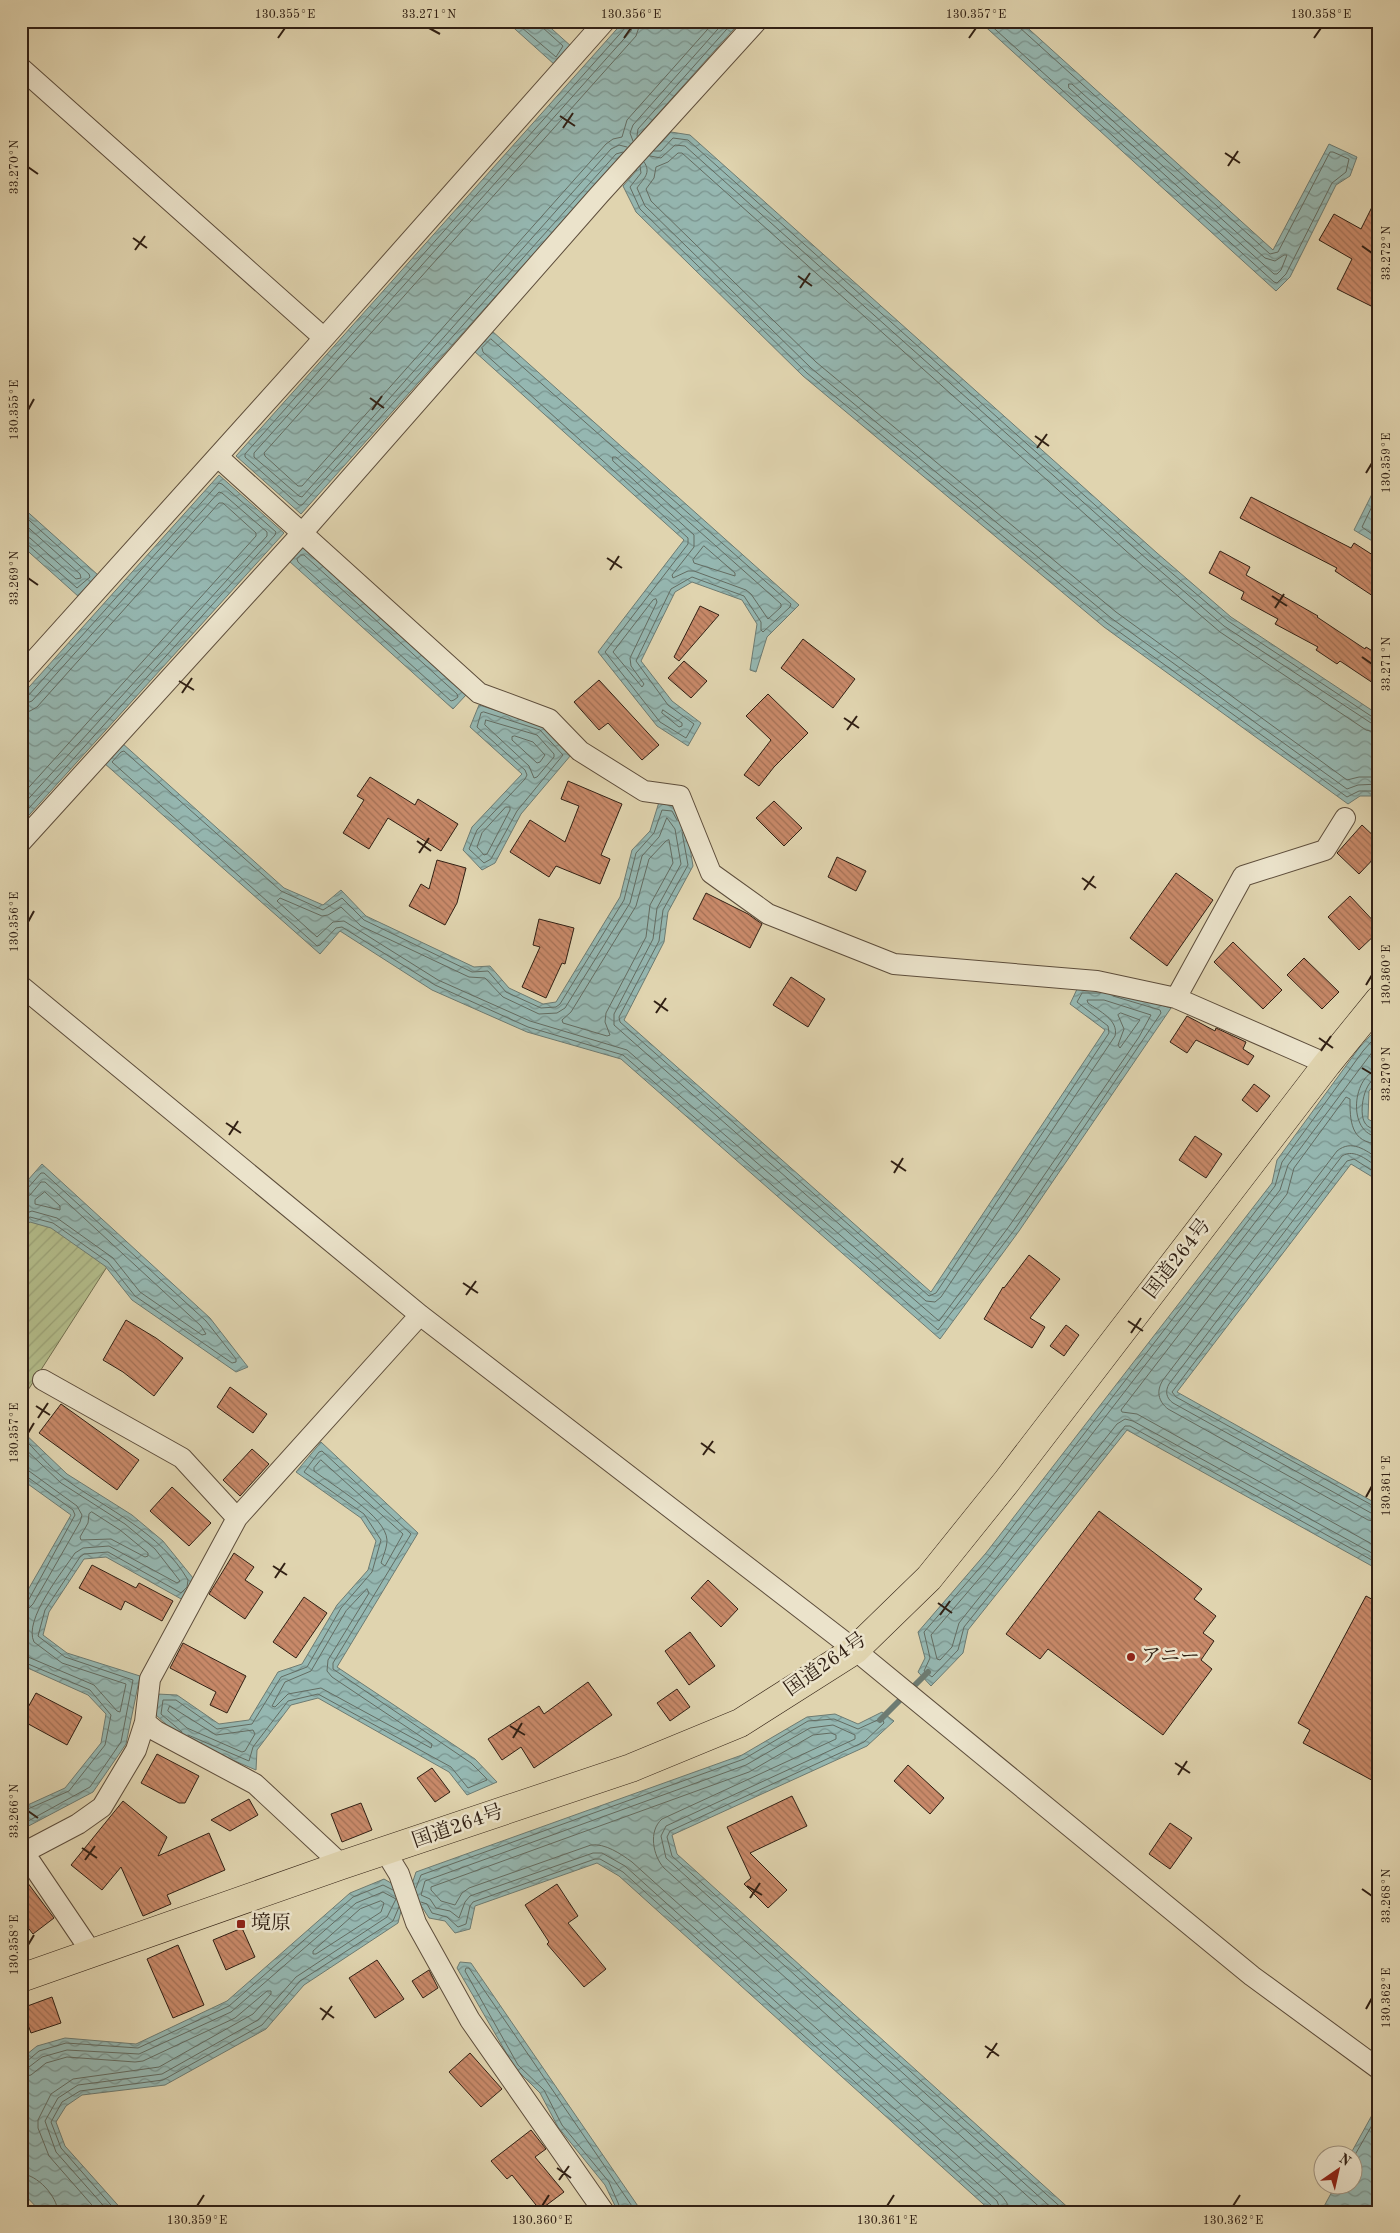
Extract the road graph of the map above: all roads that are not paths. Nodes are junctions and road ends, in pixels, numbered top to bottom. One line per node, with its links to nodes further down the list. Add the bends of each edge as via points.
1 (605, 21): 4 (street)
2 (757, 21): 6 (street)
3 (21, 68): 4 (street)
4 (324, 338): 5 (street)
5 (218, 457): 6 (street); 7 (street)
6 (303, 532): 9 (street); 11 (street, via 479,693 549,719 580,751 644,791 680,796 711,874 768,914 894,964 1097,981)
7 (21, 675)
8 (1345, 818): 11 (street, via 1325,850 1243,876)
9 (21, 842)
10 (21, 986): 14 (street)
11 (1176, 998): 13 (street)
12 (1379, 1000): 13 (highway, 国道264号)
13 (1327, 1064): 17 (highway, 国道264号, via 1007,1481 928,1578)
14 (420, 1315): 16 (street); 17 (street)
15 (43, 1380): 16 (street, via 182,1458)
16 (237, 1518): 18 (street, via 150,1679)
17 (855, 1650): 20 (highway, 国道264号, via 740,1724); 24 (street, via 1252,1976)
18 (145, 1722): 19 (street, via 136,1750 102,1807 78,1824); 21 (street, via 255,1784)
19 (22, 1852): 22 (street)
20 (392, 1862): 21 (highway, 国道264号); 25 (street, via 416,1923 470,2020)
21 (342, 1866): 22 (highway, 国道264号)
22 (92, 1953): 23 (highway, 国道264号)
23 (21, 1978)
24 (1377, 2064)
25 (604, 2212)

